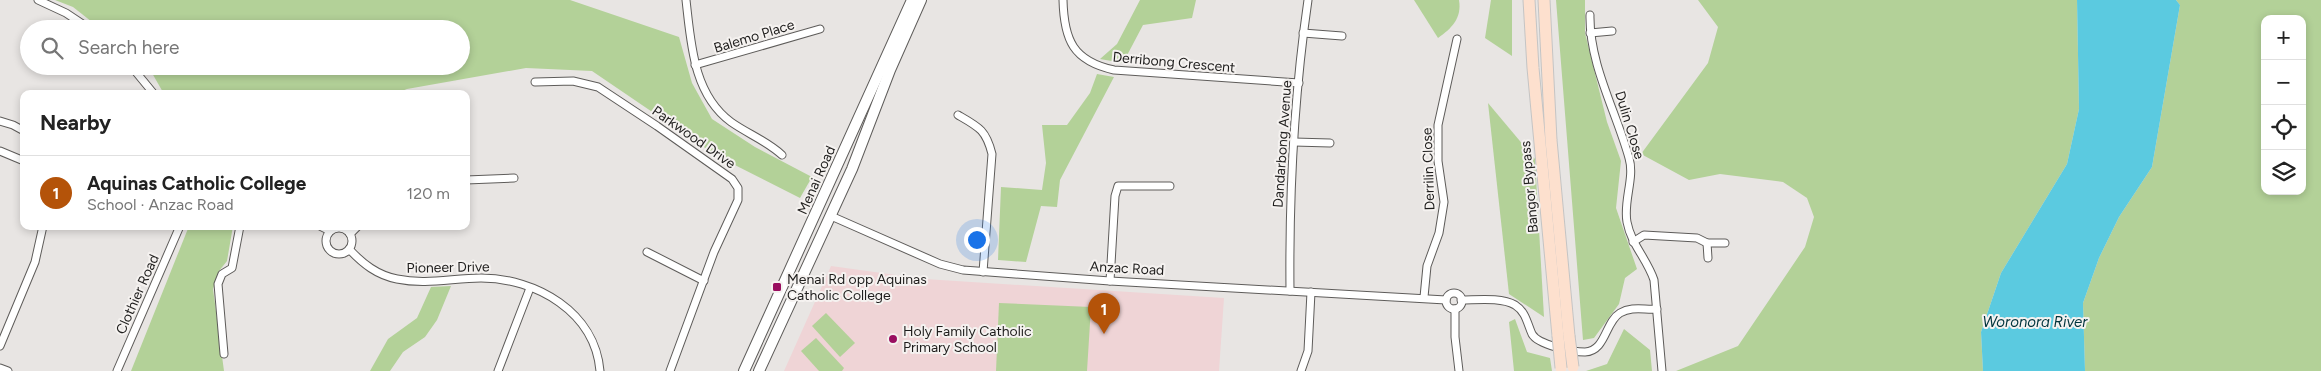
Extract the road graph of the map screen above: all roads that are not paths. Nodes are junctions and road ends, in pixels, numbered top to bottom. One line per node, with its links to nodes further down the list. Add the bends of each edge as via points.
1 (38, 0): 10 (street)
2 (686, 0): 17 (street)
3 (912, 0): 33 (main road, Menai Road)
4 (921, 0): 34 (main road, Menai Road)
5 (1063, 0): 20 (street, Derribong Crescent, via 1065,27 1071,44 1078,53 1098,66 1114,70)
6 (1308, 0): 13 (street, Dandarbong Avenue)
7 (1529, 0): 61 (main road, Bangor Bypass, via 1533,68)
8 (1544, 0): 61 (main road, Bangor Bypass)
9 (1590, 15): 14 (street, Dulin Close)
10 (76, 20)
11 (820, 29): 17 (street, Balemo Place)
12 (1612, 31): 14 (street)
13 (1303, 33): 15 (street); 20 (street, Dandarbong Avenue)
14 (1590, 33): 44 (street, Dulin Close, via 1630,163 1626,214)
15 (1342, 36)
16 (1457, 39): 56 (street, Derrilin Close, via 1438,125 1438,161 1444,202 1439,233 1427,266)
17 (695, 65): 28 (street, via 702,86 718,110)
18 (138, 75): 21 (street)
19 (535, 82): 51 (street, Parkwood Drive, via 573,82 598,87 732,179 738,188 738,200)
20 (1299, 83): 25 (street, Dandarbong Avenue)
21 (151, 90)
22 (958, 115): 50 (street, via 976,125 988,138 992,154)
23 (0, 121): 24 (street)
24 (20, 129)
25 (1294, 142): 26 (street); 54 (street, Dandarbong Avenue, via 1289,220)
26 (1330, 143)
27 (0, 151): 29 (street)
28 (782, 155)
29 (20, 159)
30 (514, 178): 31 (street)
31 (470, 180)
32 (1170, 186): 52 (street, via 1118,186)
33 (818, 209): 34 (main road, Anzac Road); 71 (main road, Menai Road)
34 (831, 216): 50 (street, Anzac Road, via 940,264); 72 (main road, Menai Road)
35 (42, 230): 62 (street, via 35,262)
36 (178, 230): 67 (street, Clothier Road)
37 (239, 230): 63 (street, via 232,268 222,274 218,284)
38 (327, 230): 42 (street)
39 (336, 230): 42 (street)
40 (344, 230): 43 (street)
41 (354, 230): 43 (street)
42 (330, 232): 47 (street, via 326,243 330,251 342,254)
43 (350, 234): 47 (street)
44 (1633, 242): 45 (street, via 1644,235 1697,238); 60 (street, Dulin Close, via 1651,269)
45 (1707, 243): 46 (street); 49 (street)
46 (1725, 243)
47 (349, 250): 53 (street, Pioneer Drive, via 370,268 396,279 418,282 497,279)
48 (647, 252): 51 (street)
49 (1708, 258)
50 (983, 272): 52 (street, Anzac Road)
51 (704, 281): 70 (street, Parkwood Drive)
52 (1110, 281): 54 (street, Anzac Road)
53 (530, 288): 68 (street); 69 (street, Pioneer Drive, via 560,303 579,319 594,347)
54 (1290, 291): 55 (street, Anzac Road)
55 (1310, 292): 56 (street, Anzac Road); 73 (street, via 1308,350)
56 (1424, 297): 57 (street, Anzac Road)
57 (1446, 300): 58 (street, via 1453,293 1458,294); 59 (street, via 1448,307)
58 (1461, 300): 59 (street); 60 (street, via 1511,303 1523,313 1536,340 1585,352 1600,344 1621,313 1631,308)
59 (1455, 309): 74 (street)
60 (1657, 309): 75 (street, Dulin Close)
61 (1564, 336): 65 (main road, Bangor Bypass, bridge)
62 (0, 346)
63 (224, 354)
64 (0, 368): 66 (street)
65 (1567, 369)
66 (8, 371)
67 (117, 371)
68 (498, 371)
69 (600, 371)
70 (670, 371)
71 (744, 371)
72 (759, 371)
73 (1300, 371)
74 (1459, 371)
75 (1662, 371)

